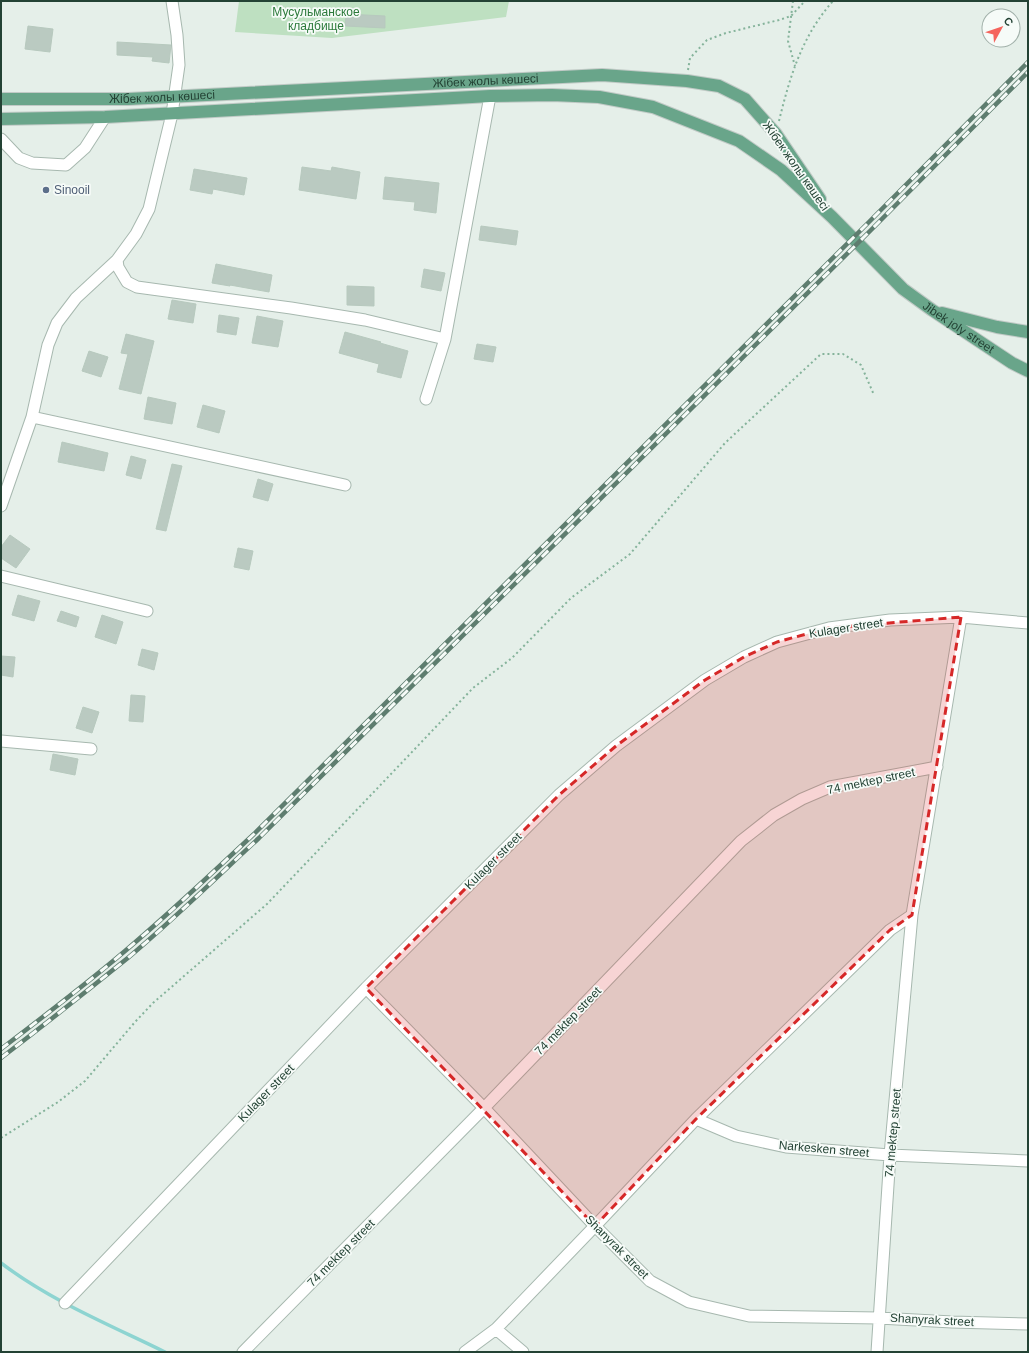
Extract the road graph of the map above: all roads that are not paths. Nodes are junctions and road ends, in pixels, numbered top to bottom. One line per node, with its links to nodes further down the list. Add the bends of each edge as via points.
1 (172, 1): 2 (street, via 179,65)
2 (174, 96): 4 (main road, Жібек жолы көшесі, via 128,99); 5 (street); 9 (main road, Жібек жолы көшесі, via 602,75 719,86 745,99 776,134)
3 (490, 96): 5 (main road, Жібек жолы көшесі); 9 (main road, Жібек жолы көшесі, via 599,97 653,107 739,141 782,170); 13 (street)
4 (1, 99)
5 (172, 114): 6 (main road, Жібек жолы көшесі); 10 (street, via 149,209 136,234)
6 (105, 117): 7 (main road, Жібек жолы көшесі); 8 (street, via 85,148 66,165 32,163 19,158)
7 (1, 119)
8 (1, 139)
9 (832, 217): 11 (main road, via 903,289)
10 (116, 260): 13 (street, via 127,282 138,287 365,320); 16 (street, via 76,298 57,323 48,345)
11 (932, 310): 12 (main road, Jibek joly street, via 997,327); 14 (main road, Jibek joly street)
12 (1028, 332)
13 (445, 339): 15 (street)
14 (1028, 371)
15 (426, 399)
16 (32, 417): 17 (street); 18 (street)
17 (345, 485)
18 (1, 506)
19 (1, 576): 20 (street)
20 (147, 611)
21 (961, 617): 22 (street, Kulager street); 25 (street, 74 mektep street); 27 (street, Kulager street, via 890,620 828,628 777,642 744,657 705,680 616,746 559,795)
22 (1028, 623)
23 (1, 741): 24 (street)
24 (91, 749)
25 (937, 767): 26 (street, 74 mektep street); 28 (street, 74 mektep street, via 830,787 774,815 741,841)
26 (912, 915): 29 (street, via 890,930); 30 (street, 74 mektep street)
27 (366, 988): 28 (street, Shanyrak street); 33 (street, Kulager street)
28 (484, 1108): 32 (street, Shanyrak street); 37 (street, 74 mektep street)
29 (696, 1119): 30 (street, Narkesken street, via 736,1136 786,1147); 32 (street)
30 (890, 1155): 31 (street, Narkesken street); 34 (street, 74 mektep street)
31 (1028, 1160)
32 (595, 1226): 34 (street, Shanyrak street, via 650,1281 689,1302 749,1316); 36 (street)
33 (65, 1303)
34 (879, 1318): 35 (street, Shanyrak street); 40 (street, 74 mektep street)
35 (1028, 1324)
36 (496, 1329): 38 (street); 39 (street)
37 (243, 1352)
38 (465, 1352)
39 (523, 1352)
40 (877, 1352)

